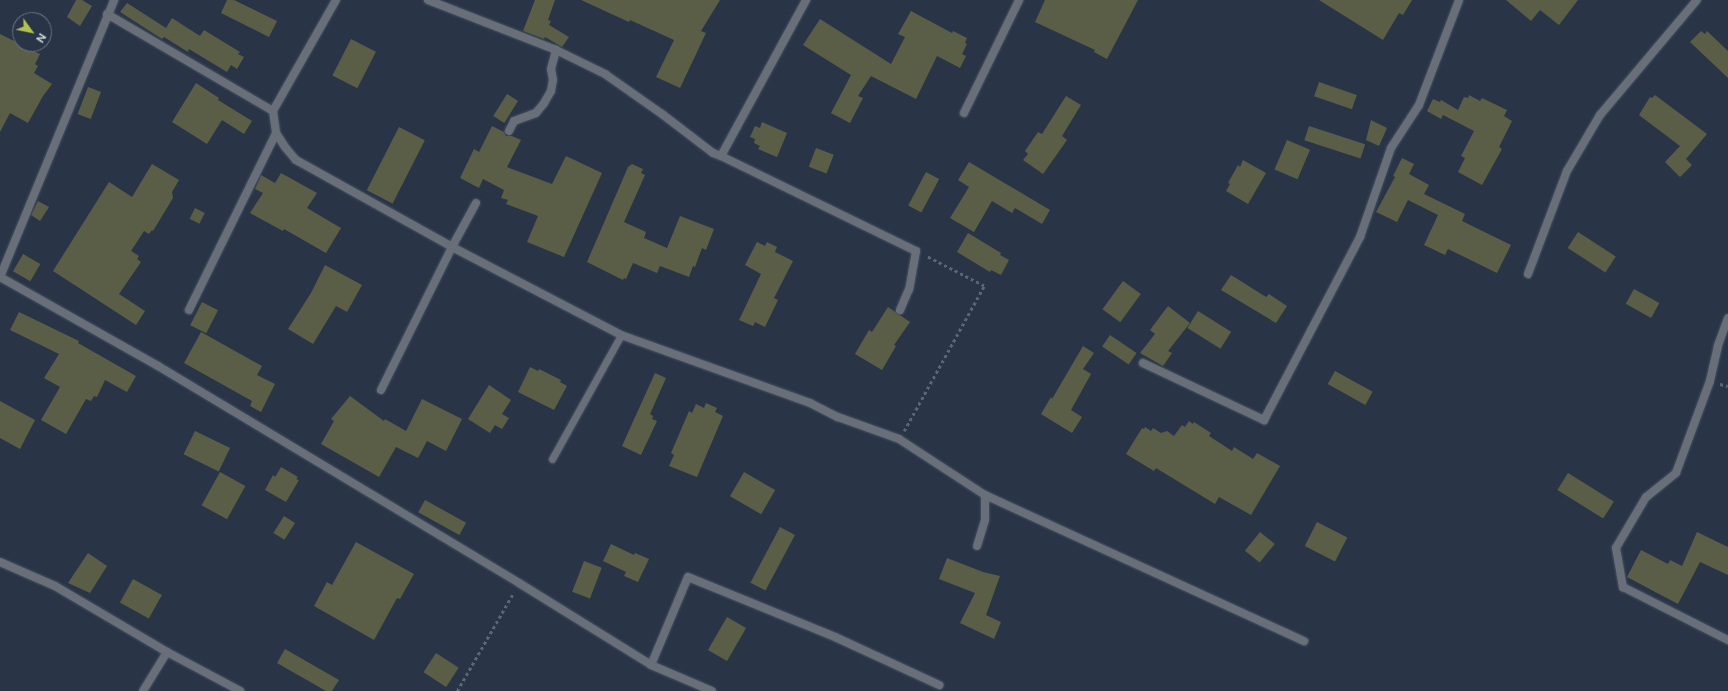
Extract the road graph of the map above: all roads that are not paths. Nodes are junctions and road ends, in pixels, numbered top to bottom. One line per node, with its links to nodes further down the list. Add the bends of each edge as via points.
1 (114, 0): 8 (street)
2 (336, 0): 10 (street)
3 (428, 0): 9 (street)
4 (806, 0): 14 (street)
5 (1019, 0): 11 (street)
6 (1459, 0): 23 (street, via 1420,105 1390,148 1360,237 1264,420)
7 (1697, 0): 17 (street, via 1600,115 1567,171)
8 (107, 14): 10 (street); 18 (street)
9 (556, 50): 12 (street, via 551,68 551,91 536,113 514,121); 14 (street, via 605,74 713,154)
10 (273, 111): 13 (street)
11 (964, 113)
12 (509, 131)
13 (276, 133): 16 (street, via 296,160); 19 (street)
14 (721, 156): 20 (street, via 916,251 909,289)
15 (476, 203): 16 (street)
16 (452, 247): 22 (street); 24 (street)
17 (1528, 274)
18 (0, 277): 32 (street, via 158,366 519,583)
19 (190, 310)
20 (900, 310)
21 (1728, 318): 29 (street, via 1710,381 1676,473 1646,497 1616,548 1623,587)
22 (621, 335): 25 (lane); 26 (street, via 810,403 838,417 899,439)
23 (1143, 363)
24 (381, 390)
25 (552, 459)
26 (985, 495): 27 (street, via 986,520); 30 (street)
27 (977, 546)
28 (0, 562): 31 (street, via 56,586)
29 (1728, 640)
30 (1304, 641)
31 (167, 652): 34 (street); 35 (street)
32 (651, 666): 33 (street, via 688,577 835,637); 36 (street)
33 (939, 685)
34 (142, 691)
35 (240, 691)
36 (712, 691)

